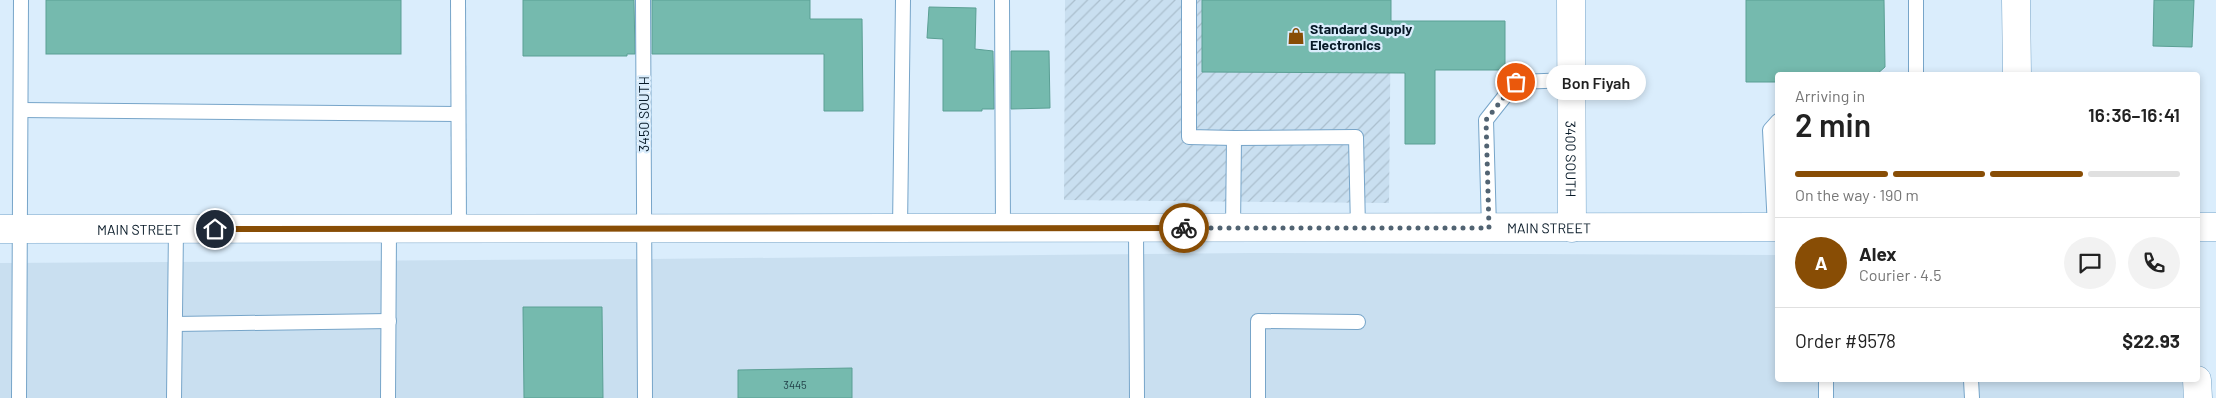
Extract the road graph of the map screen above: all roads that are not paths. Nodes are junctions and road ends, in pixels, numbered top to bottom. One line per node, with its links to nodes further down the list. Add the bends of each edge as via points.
1 (21, 0): 13 (lane)
2 (458, 0): 14 (lane)
3 (643, 0): 21 (lane, 3450 SOUTH)
4 (903, 0): 22 (lane)
5 (1002, 0): 23 (lane)
6 (1189, 0): 16 (lane, via 1189,137)
7 (1571, 0): 12 (street, 3400 SOUTH)
8 (1916, 0): 10 (lane)
9 (2016, 0): 11 (street)
10 (1916, 72)
11 (2017, 72)
12 (1571, 80): 27 (lane, via 1516,82 1486,120); 28 (street, 3400 SOUTH)
13 (21, 110): 14 (lane); 29 (lane)
14 (458, 114): 32 (lane)
15 (1775, 124): 17 (lane, via 1770,130)
16 (1234, 138): 25 (lane); 26 (lane, via 1356,137)
17 (1775, 211)
18 (1775, 227): 28 (street, MAIN STREET)
19 (2200, 227): 20 (street)
20 (2216, 227)
21 (643, 228): 22 (street, MAIN STREET); 32 (street, MAIN STREET); 42 (lane, 3450 SOUTH)
22 (900, 228): 23 (street, MAIN STREET)
23 (1003, 228): 24 (street, MAIN STREET)
24 (1136, 228): 25 (street, MAIN STREET); 43 (lane)
25 (1233, 228): 26 (street, MAIN STREET)
26 (1358, 228): 27 (street, MAIN STREET)
27 (1489, 228): 28 (street, MAIN STREET)
28 (1572, 228)
29 (10, 229): 30 (street, MAIN STREET); 39 (lane)
30 (176, 229): 31 (street, MAIN STREET); 35 (lane)
31 (389, 229): 32 (street, MAIN STREET); 33 (lane)
32 (459, 229)
33 (389, 321): 35 (lane); 41 (lane)
34 (1358, 322): 44 (lane, via 1258,322)
35 (175, 324): 40 (lane)
36 (1826, 382): 45 (lane)
37 (1971, 382): 46 (lane)
38 (2197, 382): 47 (street)
39 (19, 398)
40 (174, 398)
41 (388, 398)
42 (645, 398)
43 (1137, 398)
44 (1258, 398)
45 (1826, 398)
46 (1972, 398)
47 (2198, 398)

